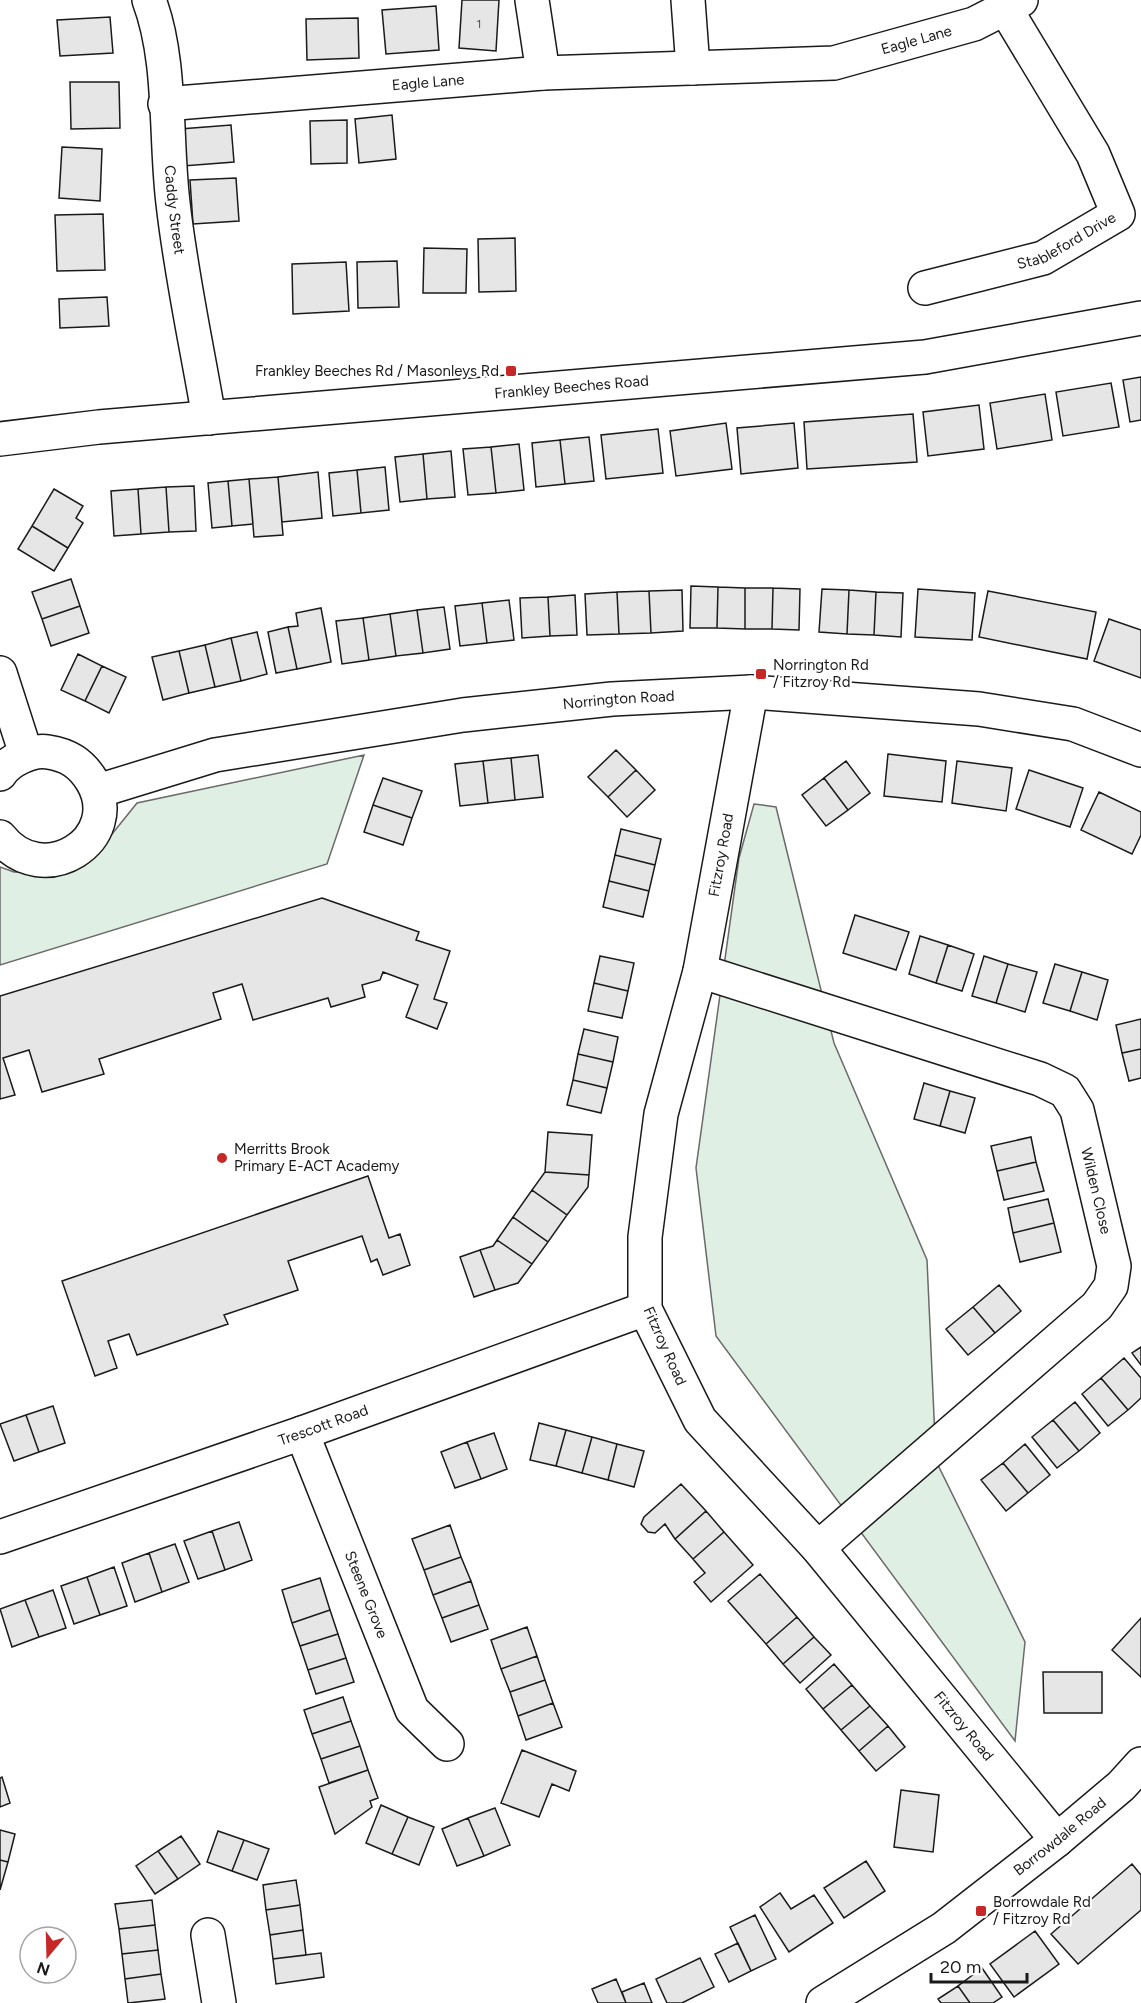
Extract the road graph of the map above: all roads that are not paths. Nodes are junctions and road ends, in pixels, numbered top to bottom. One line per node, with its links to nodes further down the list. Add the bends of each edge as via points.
1 (149, 0): 7 (street, Caddy Street, via 156,18)
2 (532, 0): 6 (street)
3 (688, 0): 5 (street)
4 (1003, 5): 5 (street, Eagle Lane, via 974,24 834,63); 8 (street, Stableford Drive, via 1093,154 1118,214 1043,258)
5 (693, 68): 6 (street, Eagle Lane)
6 (543, 73): 7 (street, Eagle Lane)
7 (165, 104): 10 (street, Caddy Street, via 175,215)
8 (925, 288)
9 (1141, 318): 10 (street, Frankley Beeches Road, via 925,357)
10 (209, 418): 11 (street, Frankley Beeches Road)
11 (1, 441)
12 (0, 673): 15 (street)
13 (751, 692): 14 (street, Norrington Road, via 979,709 1073,724); 17 (street, Norrington Road, via 612,699 463,715 215,755); 19 (street, Fitzroy Road)
14 (1141, 750)
15 (26, 754): 16 (street); 17 (street, via 45,751 69,757 84,768)
16 (0, 774)
17 (98, 790): 18 (street, via 100,809 94,831 83,847 69,856 51,861 25,858)
18 (0, 837)
19 (700, 971): 20 (street, Fitzroy Road, via 661,1114 645,1237); 23 (street, Wilden Close, via 1040,1079 1065,1091 1077,1110 1114,1266 1111,1286 1097,1306)
20 (645, 1308): 21 (street, Trescott Road); 23 (street, Fitzroy Road, via 700,1420)
21 (302, 1433): 22 (street, Trescott Road); 24 (street, Steene Grove, via 412,1710)
22 (0, 1537)
23 (818, 1548): 26 (street, Fitzroy Road)
24 (447, 1744)
25 (1141, 1764): 26 (street, Borrowdale Road)
26 (1057, 1840): 29 (street, Borrowdale Road, via 944,1928)
27 (208, 1935): 28 (street)
28 (219, 2003)
29 (823, 2003)

